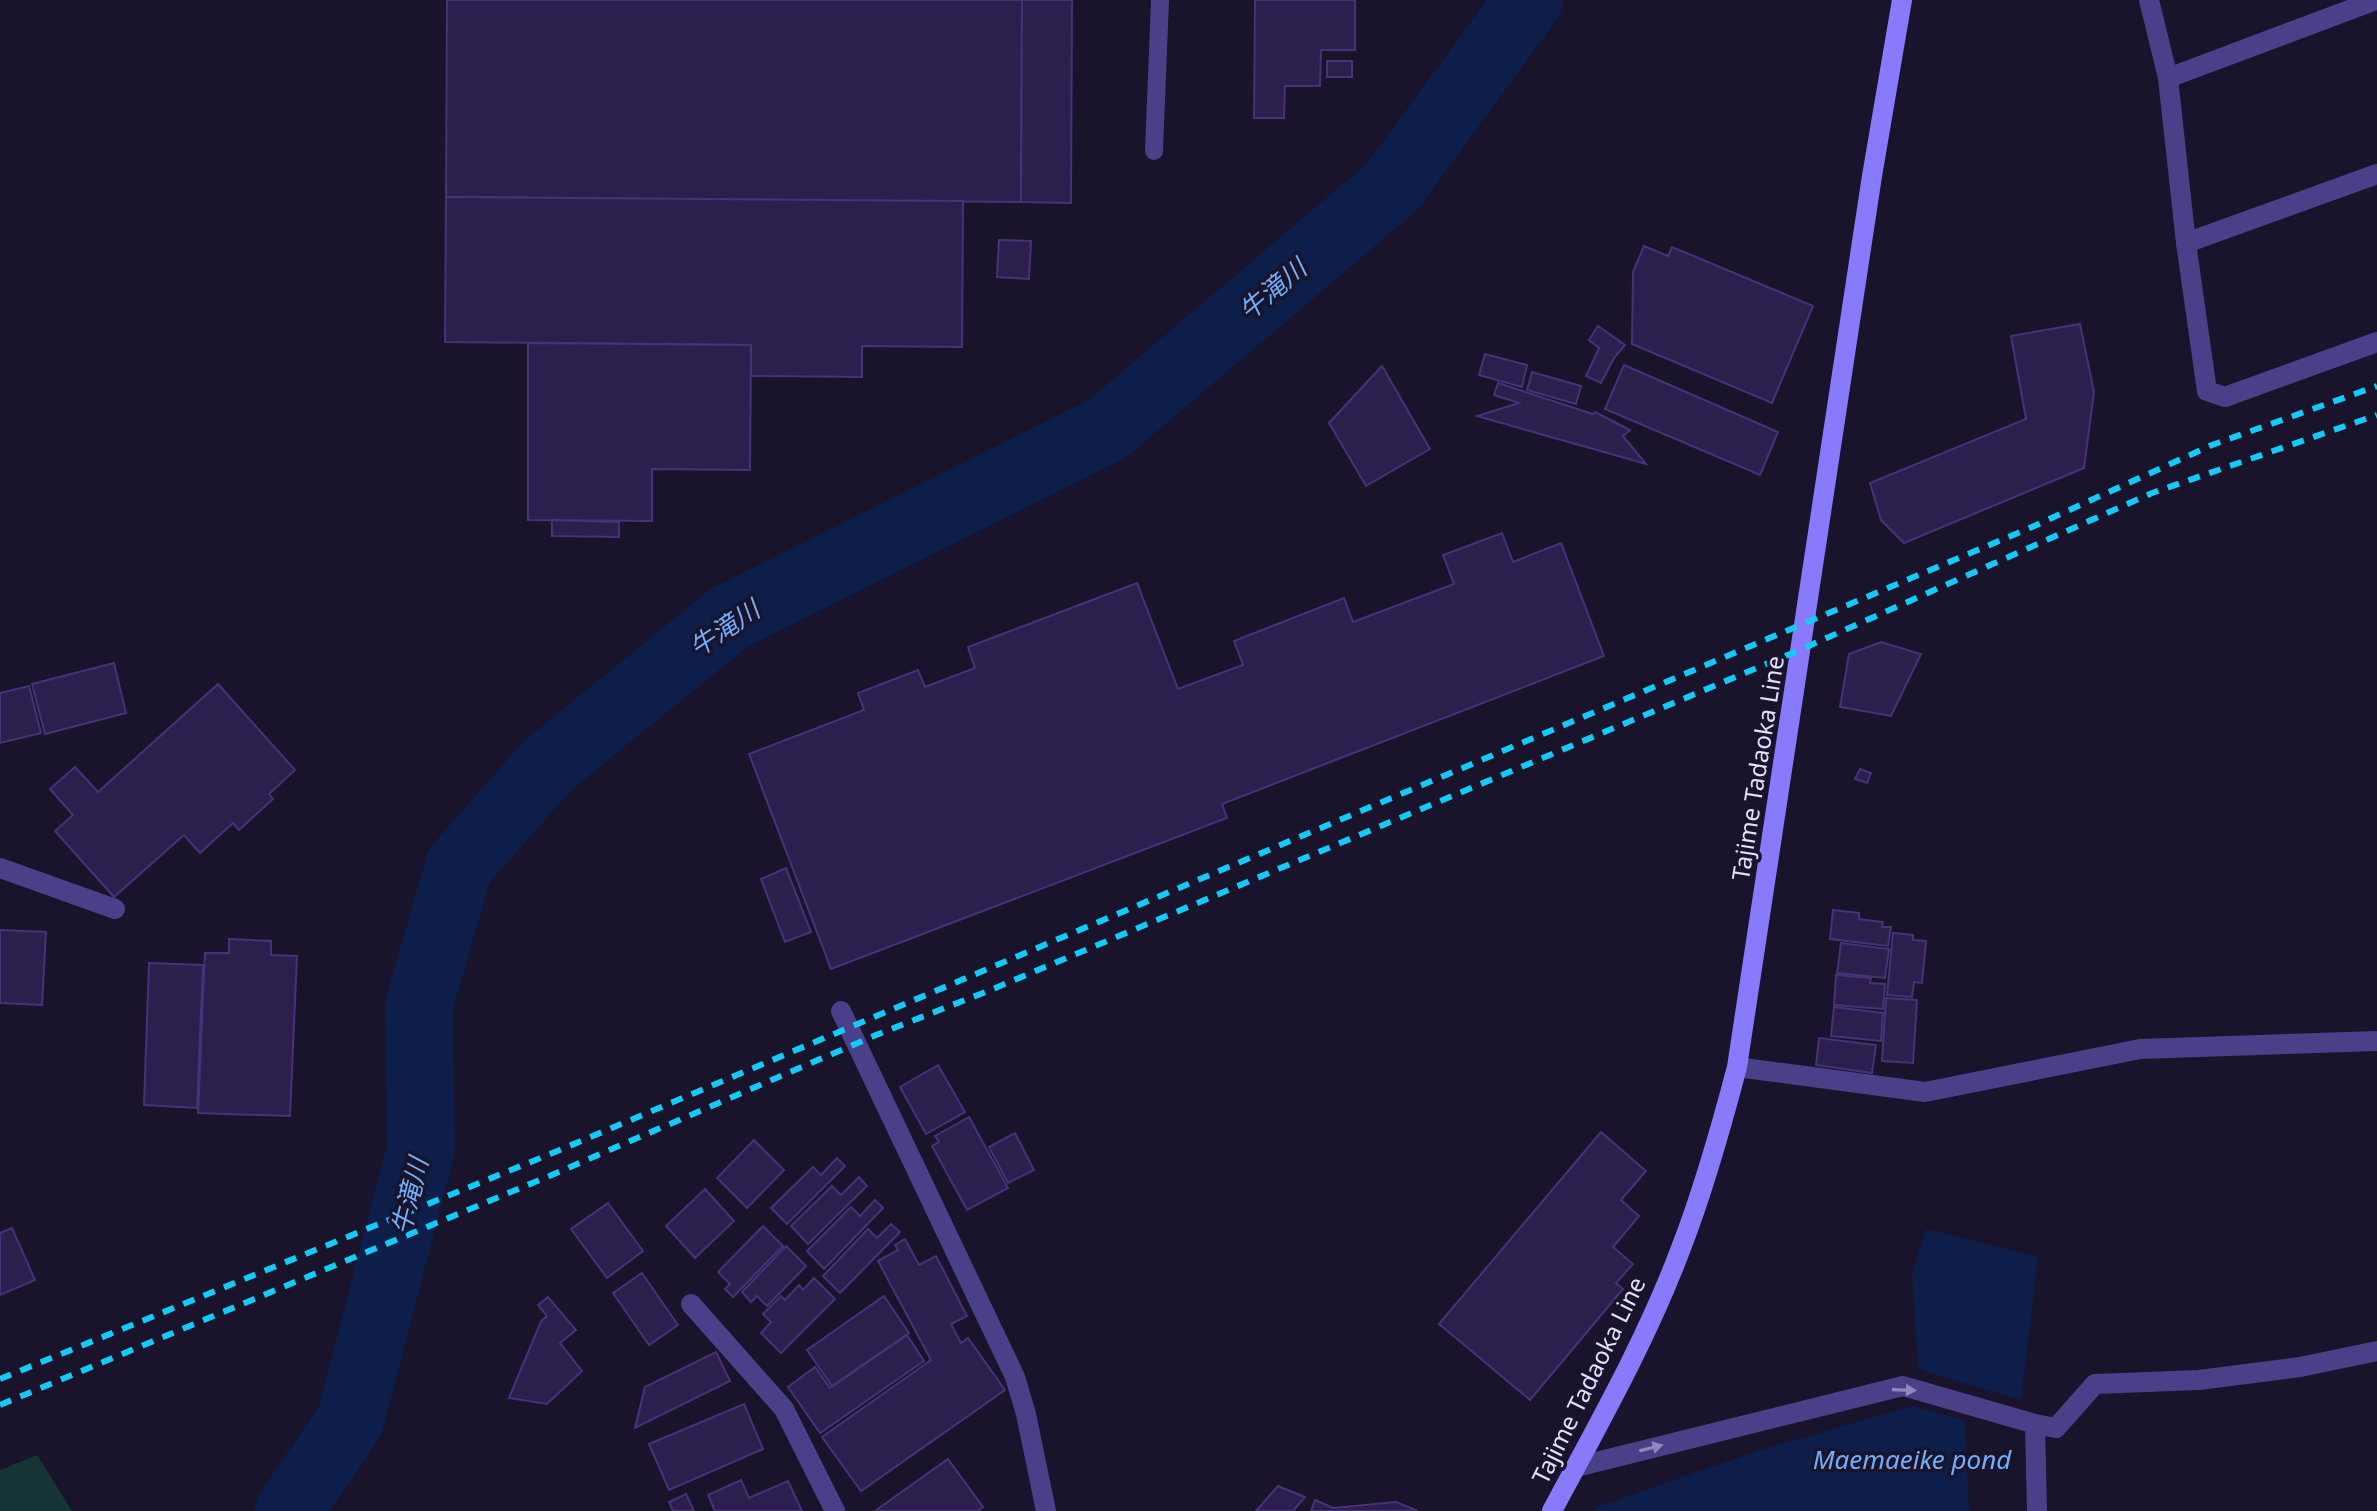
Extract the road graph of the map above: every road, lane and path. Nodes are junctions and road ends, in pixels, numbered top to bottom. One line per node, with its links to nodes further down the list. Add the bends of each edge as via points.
1 (1160, 0): 6 (lane)
2 (1902, 0): 14 (main road, Tajime Tadaoka Line)
3 (2149, 0): 5 (street)
4 (2376, 0): 5 (street)
5 (2168, 78): 8 (street)
6 (1154, 151)
7 (2377, 174): 8 (street)
8 (2186, 243): 9 (street, via 2207,391 2225,397)
9 (2377, 342)
10 (0, 868): 11 (street)
11 (115, 909)
12 (841, 1011): 20 (street, via 1015,1377)
13 (2377, 1041): 14 (street, via 2140,1049 1925,1092)
14 (1737, 1067): 18 (main road, Tajime Tadaoka Line, via 1681,1250)
15 (691, 1304): 19 (street, via 784,1409)
16 (2377, 1351): 17 (street, via 2199,1380 2095,1384 2056,1428)
17 (2035, 1424): 18 (street, one-way to 17, via 1903,1386); 22 (street)
18 (1576, 1467): 21 (main road, Tajime Tadaoka Line)
19 (835, 1511)
20 (1046, 1511)
21 (1552, 1511)
22 (2037, 1511)

